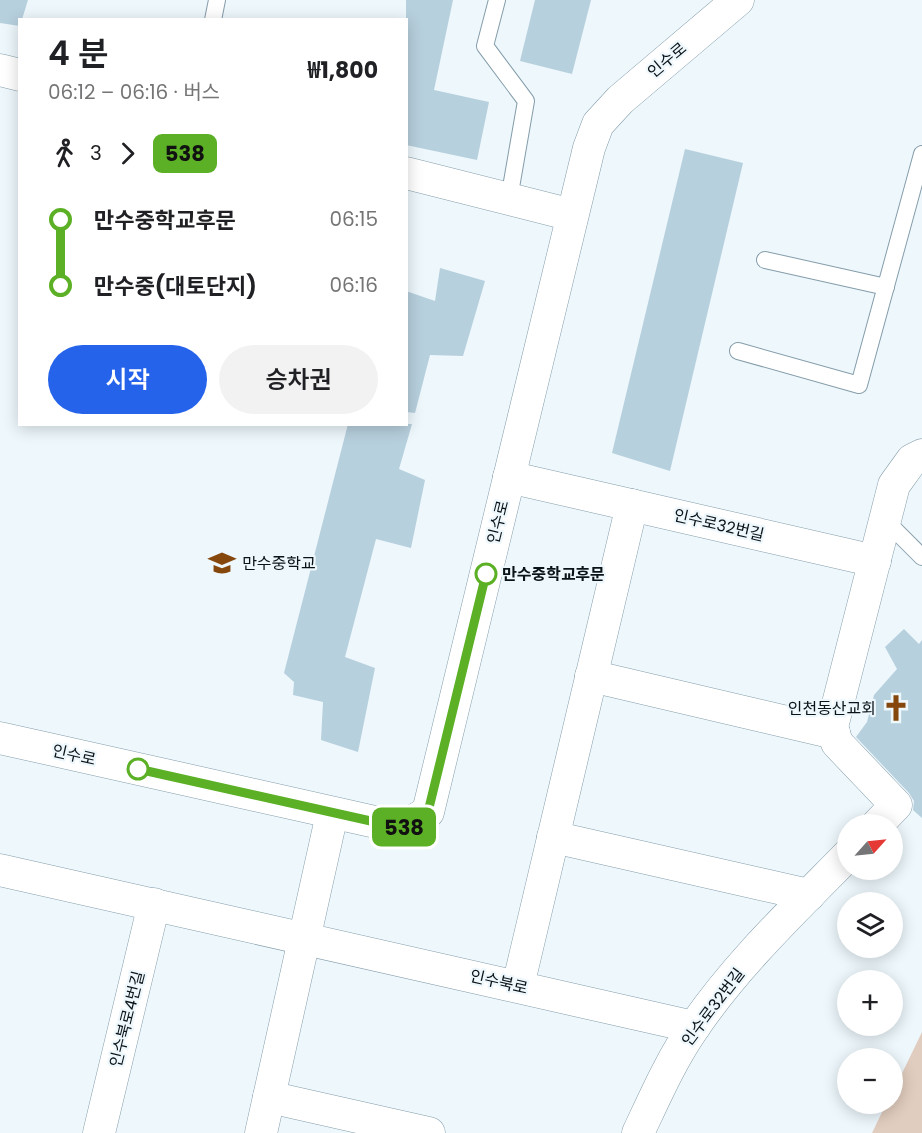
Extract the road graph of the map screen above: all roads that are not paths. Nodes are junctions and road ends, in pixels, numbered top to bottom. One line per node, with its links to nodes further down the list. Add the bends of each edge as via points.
1 (218, 0): 4 (lane)
2 (497, 0): 9 (lane, via 484,46 526,101)
3 (738, 0): 10 (street, 인수로, via 620,100 598,124)
4 (214, 18)
5 (0, 70): 6 (street)
6 (18, 74)
7 (922, 154): 12 (lane)
8 (408, 174): 9 (street)
9 (509, 199): 10 (street)
10 (572, 215): 15 (street, 인수로)
11 (765, 260): 12 (lane)
12 (885, 287): 13 (lane, via 859,385)
13 (738, 351)
14 (922, 455): 17 (street, via 912,460 894,484)
15 (509, 477): 16 (street, 인수로32번길); 23 (street, 인수로, via 428,812 402,828)
16 (632, 505): 19 (street, 인수로32번길); 20 (street)
17 (885, 520): 18 (lane); 19 (street)
18 (922, 557)
19 (875, 561): 21 (street, via 832,727)
20 (591, 676): 21 (street); 25 (street)
21 (834, 732): 24 (street, via 837,743 896,805)
22 (0, 738): 23 (street, 인수로)
23 (332, 814): 30 (street)
24 (887, 814)
25 (553, 837): 28 (street); 31 (street)
26 (837, 866): 28 (street, 인수로32번길)
27 (0, 872): 29 (street)
28 (809, 895): 32 (street, 인수로32번길)
29 (154, 904): 30 (street); 34 (street, 인수북로4번길)
30 (304, 938): 31 (street, 인수북로); 33 (street)
31 (518, 987): 32 (street, 인수북로)
32 (694, 1026): 37 (street, 인수로32번길)
33 (269, 1097): 35 (street); 36 (street)
34 (99, 1133)
35 (261, 1133)
36 (429, 1133)
37 (638, 1133)

